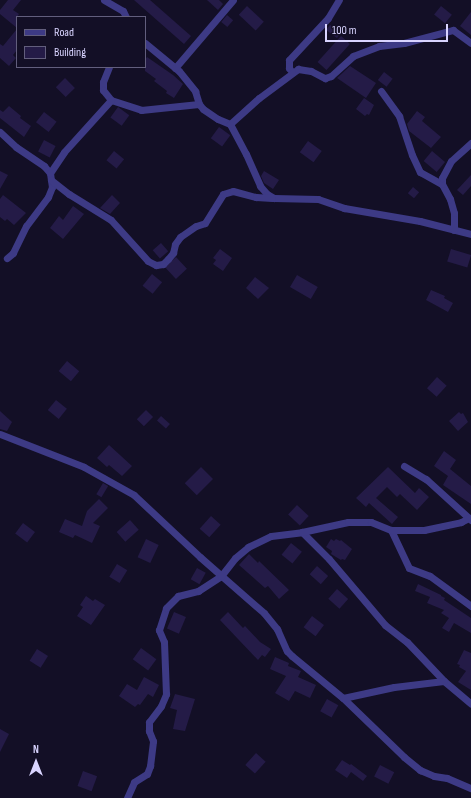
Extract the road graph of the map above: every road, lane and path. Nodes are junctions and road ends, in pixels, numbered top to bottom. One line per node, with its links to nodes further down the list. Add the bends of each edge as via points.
1 (104, 0): 4 (street, via 123,11)
2 (233, 0): 8 (street)
3 (339, 0): 9 (street, via 328,18 289,60)
4 (126, 16)
5 (146, 44): 8 (street)
6 (471, 44): 9 (street, via 453,30 404,43 379,46 353,56 331,76 325,78 305,69)
7 (109, 68): 11 (street, via 102,82 102,90)
8 (175, 68): 12 (street, via 195,91)
9 (292, 72): 13 (street)
10 (381, 91): 17 (street, via 399,116 420,172)
11 (111, 100): 12 (street, via 141,110); 16 (street, via 64,152)
12 (199, 104): 13 (street, via 218,119)
13 (230, 124): 18 (street, via 260,186)
14 (0, 132): 16 (street, via 44,166)
15 (471, 143): 17 (street, via 451,162 442,178)
16 (51, 176): 18 (street, via 69,194 111,220 148,261 156,265 163,264 168,259 180,237 205,223 223,194 233,191 256,197); 21 (street, via 52,187 48,197 26,226)
17 (442, 184): 19 (street, via 454,213)
18 (274, 198): 19 (street, via 318,200 344,208 420,221)
19 (454, 230): 20 (street)
20 (471, 234)
21 (7, 258)
22 (0, 434): 27 (street, via 84,467 134,495)
23 (404, 466): 24 (street, via 426,479)
24 (470, 519): 25 (street, via 424,530)
25 (391, 530): 26 (street, via 371,522 348,522); 28 (street, via 409,568 430,576)
26 (302, 532): 27 (street, via 271,536 248,547 234,558); 29 (street, via 329,559 385,625 407,642)
27 (221, 576): 30 (street, via 272,621 292,656); 33 (street, via 198,591 178,596 166,608 159,630 164,642 166,694 149,722 153,741 147,774 134,782)
28 (471, 606)
29 (444, 681): 30 (street, via 394,687); 31 (street)
30 (343, 698): 32 (street, via 391,746 420,770)
31 (471, 704)
32 (471, 788)
33 (127, 798)

